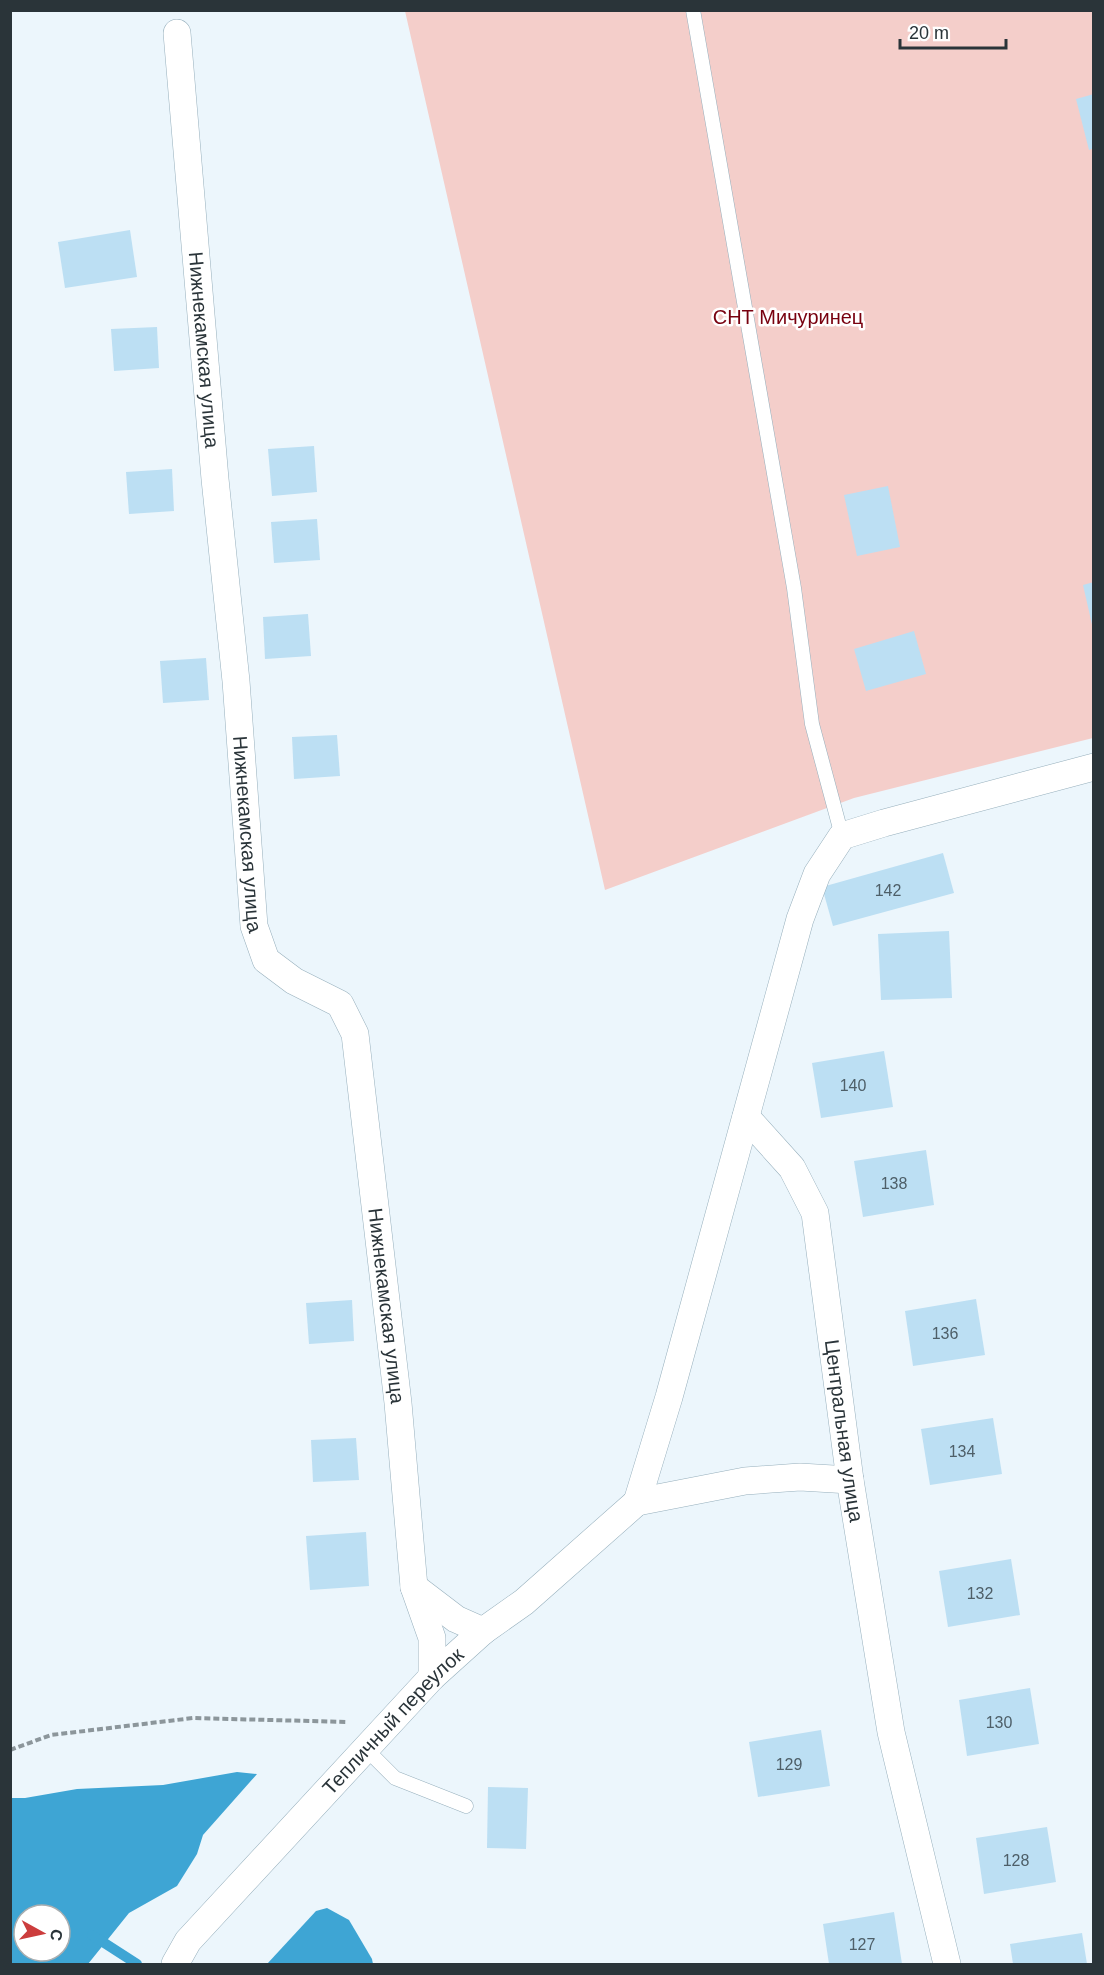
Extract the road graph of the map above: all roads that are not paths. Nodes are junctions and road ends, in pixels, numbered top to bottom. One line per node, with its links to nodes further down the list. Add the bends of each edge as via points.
1 (693, 10): 4 (lane, via 794,588 812,724)
2 (177, 33): 8 (street, Нижнекамская улица, via 236,681 254,926 266,960 294,981 340,1004 354,1034 398,1403)
3 (1094, 767): 4 (street)
4 (842, 836): 5 (street, via 817,874 800,919)
5 (746, 1117): 6 (street, Центральная улица, via 792,1168 815,1213); 7 (street)
6 (850, 1480): 7 (street, via 800,1477 745,1481); 14 (street, Центральная улица, via 891,1732)
7 (637, 1502): 9 (street, Тепличный переулок, via 524,1602)
8 (414, 1587): 9 (street, via 456,1618); 10 (street, Нижнекамская улица, via 432,1638)
9 (483, 1631): 10 (street, Тепличный переулок)
10 (432, 1677): 11 (street, Тепличный переулок)
11 (366, 1749): 12 (lane, via 395,1778); 13 (street, Тепличный переулок, via 188,1941)
12 (466, 1806)
13 (175, 1965)
14 (947, 1965)

